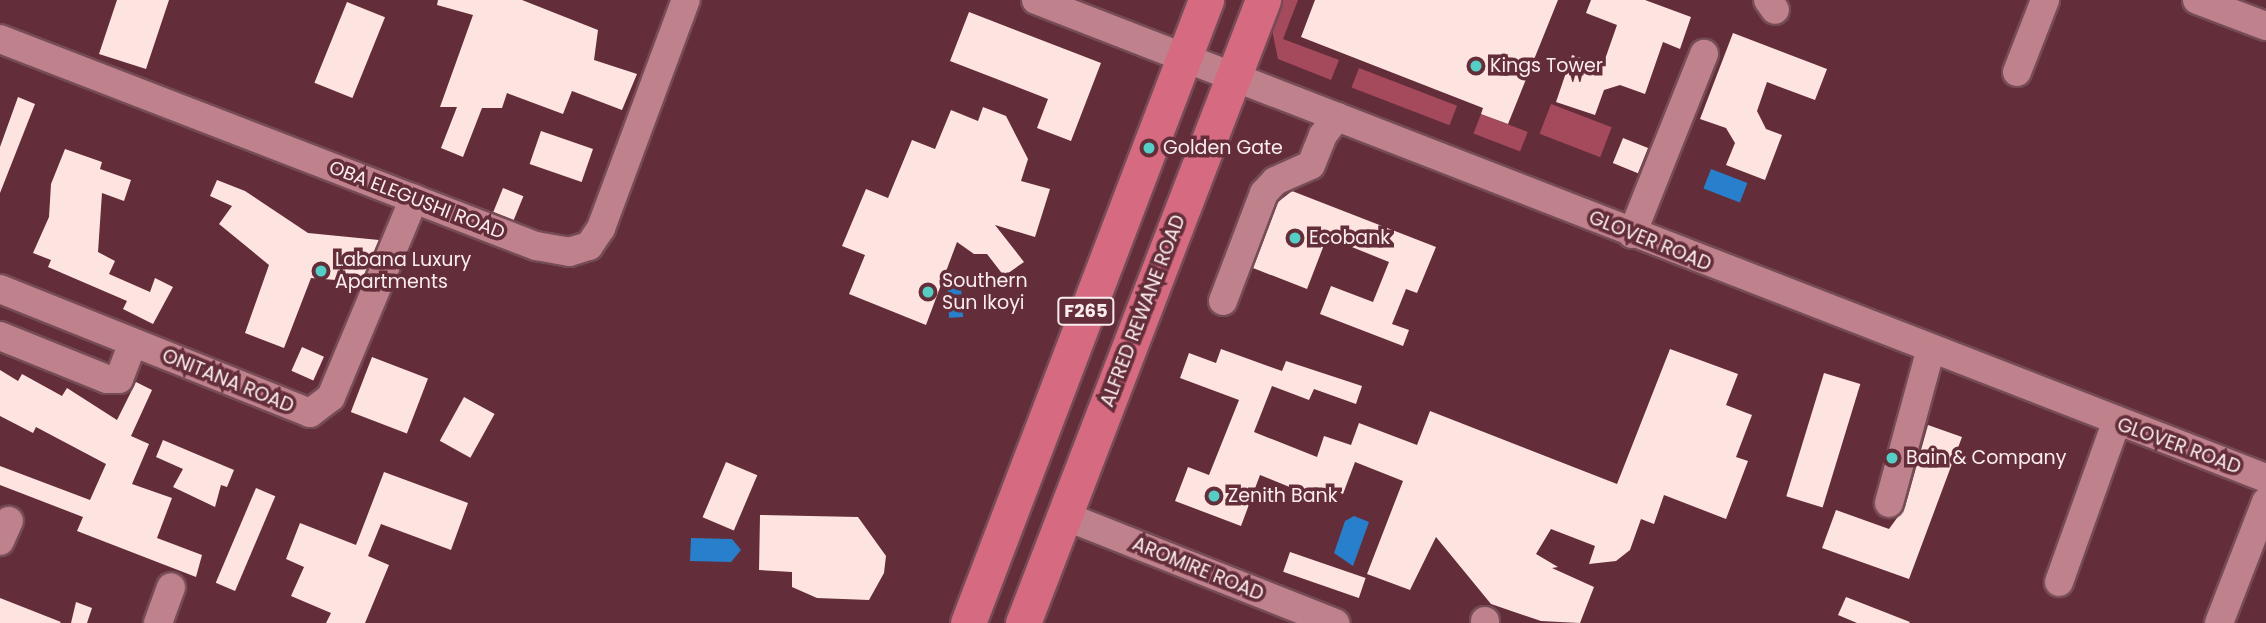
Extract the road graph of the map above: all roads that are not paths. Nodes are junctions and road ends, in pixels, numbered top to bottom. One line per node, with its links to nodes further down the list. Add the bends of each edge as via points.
1 (686, 0): 14 (street, OBA ELEGUSHI ROAD, via 601,228 589,246 569,252 536,246)
2 (1035, 0): 10 (street, GLOVER ROAD)
3 (1206, 0): 10 (main road, F265)
4 (1263, 0): 12 (main road, ALFRED REWANE ROAD / F265)
5 (2045, 0): 11 (street)
6 (2197, 0): 7 (street)
7 (2266, 26)
8 (0, 39): 14 (street, OBA ELEGUSHI ROAD)
9 (1704, 54): 15 (street)
10 (1185, 56): 12 (street, GLOVER ROAD); 21 (main road, F265)
11 (2017, 72)
12 (1234, 75): 13 (street, GLOVER ROAD); 23 (main road, ALFRED REWANE ROAD / F265)
13 (1337, 117): 15 (street, GLOVER ROAD); 17 (street, via 1322,135 1311,165 1275,181 1264,193)
14 (414, 199): 19 (street, ONITANA ROAD, via 323,407 310,412 292,407)
15 (1632, 234): 20 (street, GLOVER ROAD)
16 (13, 294): 18 (street); 19 (street, ONITANA ROAD)
17 (1223, 301)
18 (6, 338): 19 (street, via 107,379 119,379)
19 (134, 343)
20 (1930, 352): 22 (street, GLOVER ROAD); 26 (street)
21 (1053, 395): 23 (main road); 28 (main road, F265)
22 (2116, 423): 24 (street, GLOVER ROAD); 29 (street)
23 (1098, 426): 27 (main road, ALFRED REWANE ROAD / F265)
24 (2266, 478)
25 (2266, 502): 36 (street)
26 (1889, 503)
27 (1062, 514): 31 (main road, ALFRED REWANE ROAD / F265); 35 (street, AROMIRE ROAD)
28 (991, 562): 31 (main road); 33 (main road, F265)
29 (2059, 582)
30 (171, 587): 32 (street)
31 (1035, 590): 34 (main road, ALFRED REWANE ROAD / F265)
32 (158, 623)
33 (968, 623)
34 (1023, 623)
35 (1335, 623)
36 (2218, 623)

